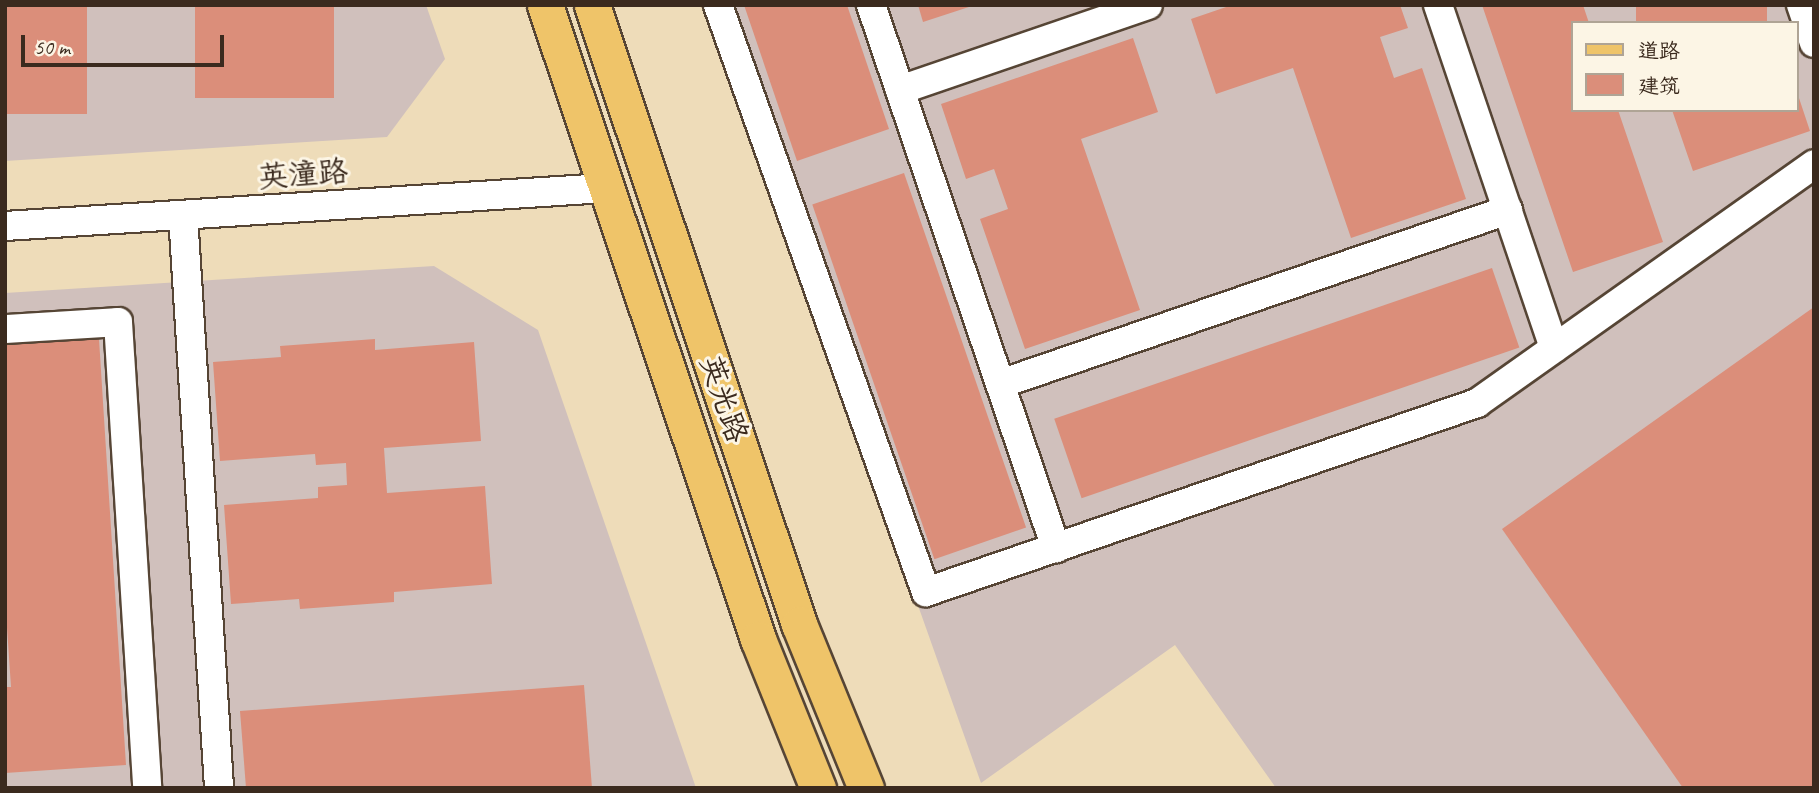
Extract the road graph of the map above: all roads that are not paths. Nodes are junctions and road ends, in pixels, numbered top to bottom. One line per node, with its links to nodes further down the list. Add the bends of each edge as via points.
1 (545, 5): 11 (main road, 英光路)
2 (718, 5): 18 (street, via 926,592)
3 (872, 5): 9 (street)
4 (1148, 5): 9 (street)
5 (1438, 5): 12 (street)
6 (1801, 5): 8 (street)
7 (601, 8): 22 (main road, 英光路, via 799,624)
8 (1814, 43)
9 (900, 90): 17 (street)
10 (1814, 164): 16 (street)
11 (606, 188): 13 (street, 英潼路); 21 (main road, 英光路, via 758,639)
12 (1507, 209): 16 (street); 17 (street)
13 (183, 215): 14 (street, 英潼路); 20 (street)
14 (5, 226)
15 (5, 329): 19 (street, via 118,322)
16 (1555, 348): 18 (street, via 1477,403)
17 (1000, 384): 18 (street)
18 (1056, 548)
19 (147, 788)
20 (219, 788)
21 (818, 788)
22 (866, 788)

